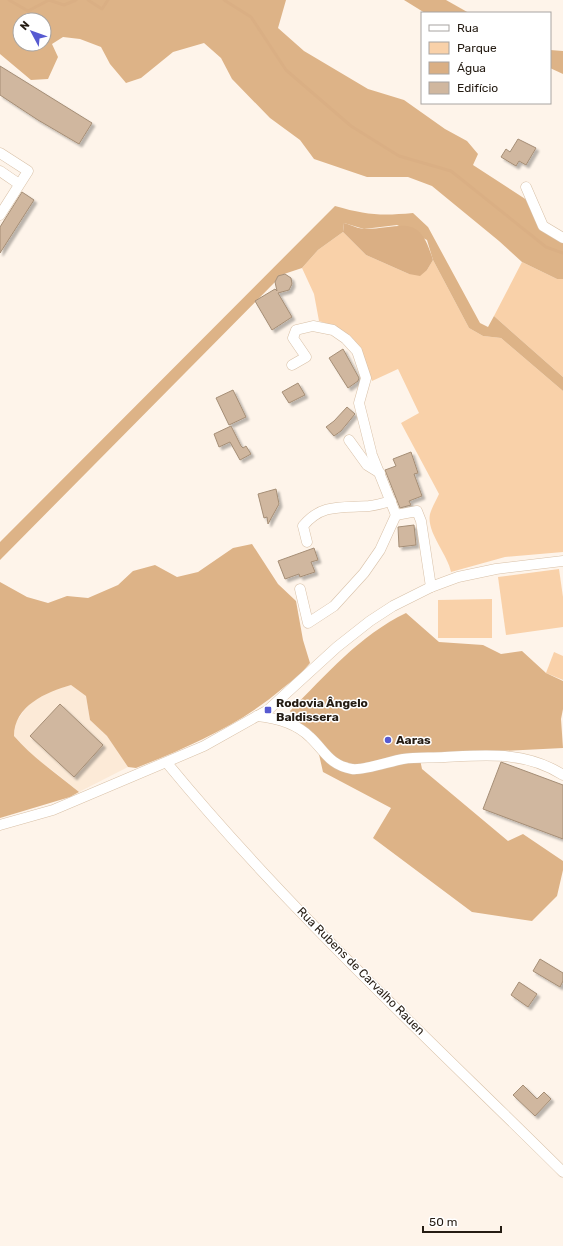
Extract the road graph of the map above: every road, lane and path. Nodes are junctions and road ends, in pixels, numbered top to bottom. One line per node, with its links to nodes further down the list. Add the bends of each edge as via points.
1 (0, 153): 3 (street, via 28,171)
2 (0, 171): 3 (street)
3 (19, 184): 5 (street)
4 (526, 187): 6 (street, via 543,226)
5 (0, 215)
6 (563, 238)
7 (292, 365): 9 (street, via 306,357 293,338 296,330 312,326 333,330 357,351 366,378 359,402 372,455)
8 (349, 440): 9 (street, via 367,465)
9 (380, 473): 10 (street)
10 (391, 501): 11 (street); 12 (street, via 371,506 327,508 311,516 303,526)
11 (396, 515): 14 (street, via 418,511); 15 (street, via 380,550 364,573 334,606 308,622)
12 (307, 542)
13 (563, 561): 14 (street, via 496,569 458,577)
14 (431, 587): 16 (street, via 370,621 337,647 268,710)
15 (300, 589)
16 (257, 716): 17 (street, via 204,746); 18 (street, via 276,718 291,724 309,736 331,762 353,770 404,759 501,754 528,759)
17 (167, 763): 19 (street, via 53,810); 20 (street, Rua Rubens de Carvalho Rauen, via 305,917)
18 (563, 775)
19 (0, 825)
20 (563, 1172)

